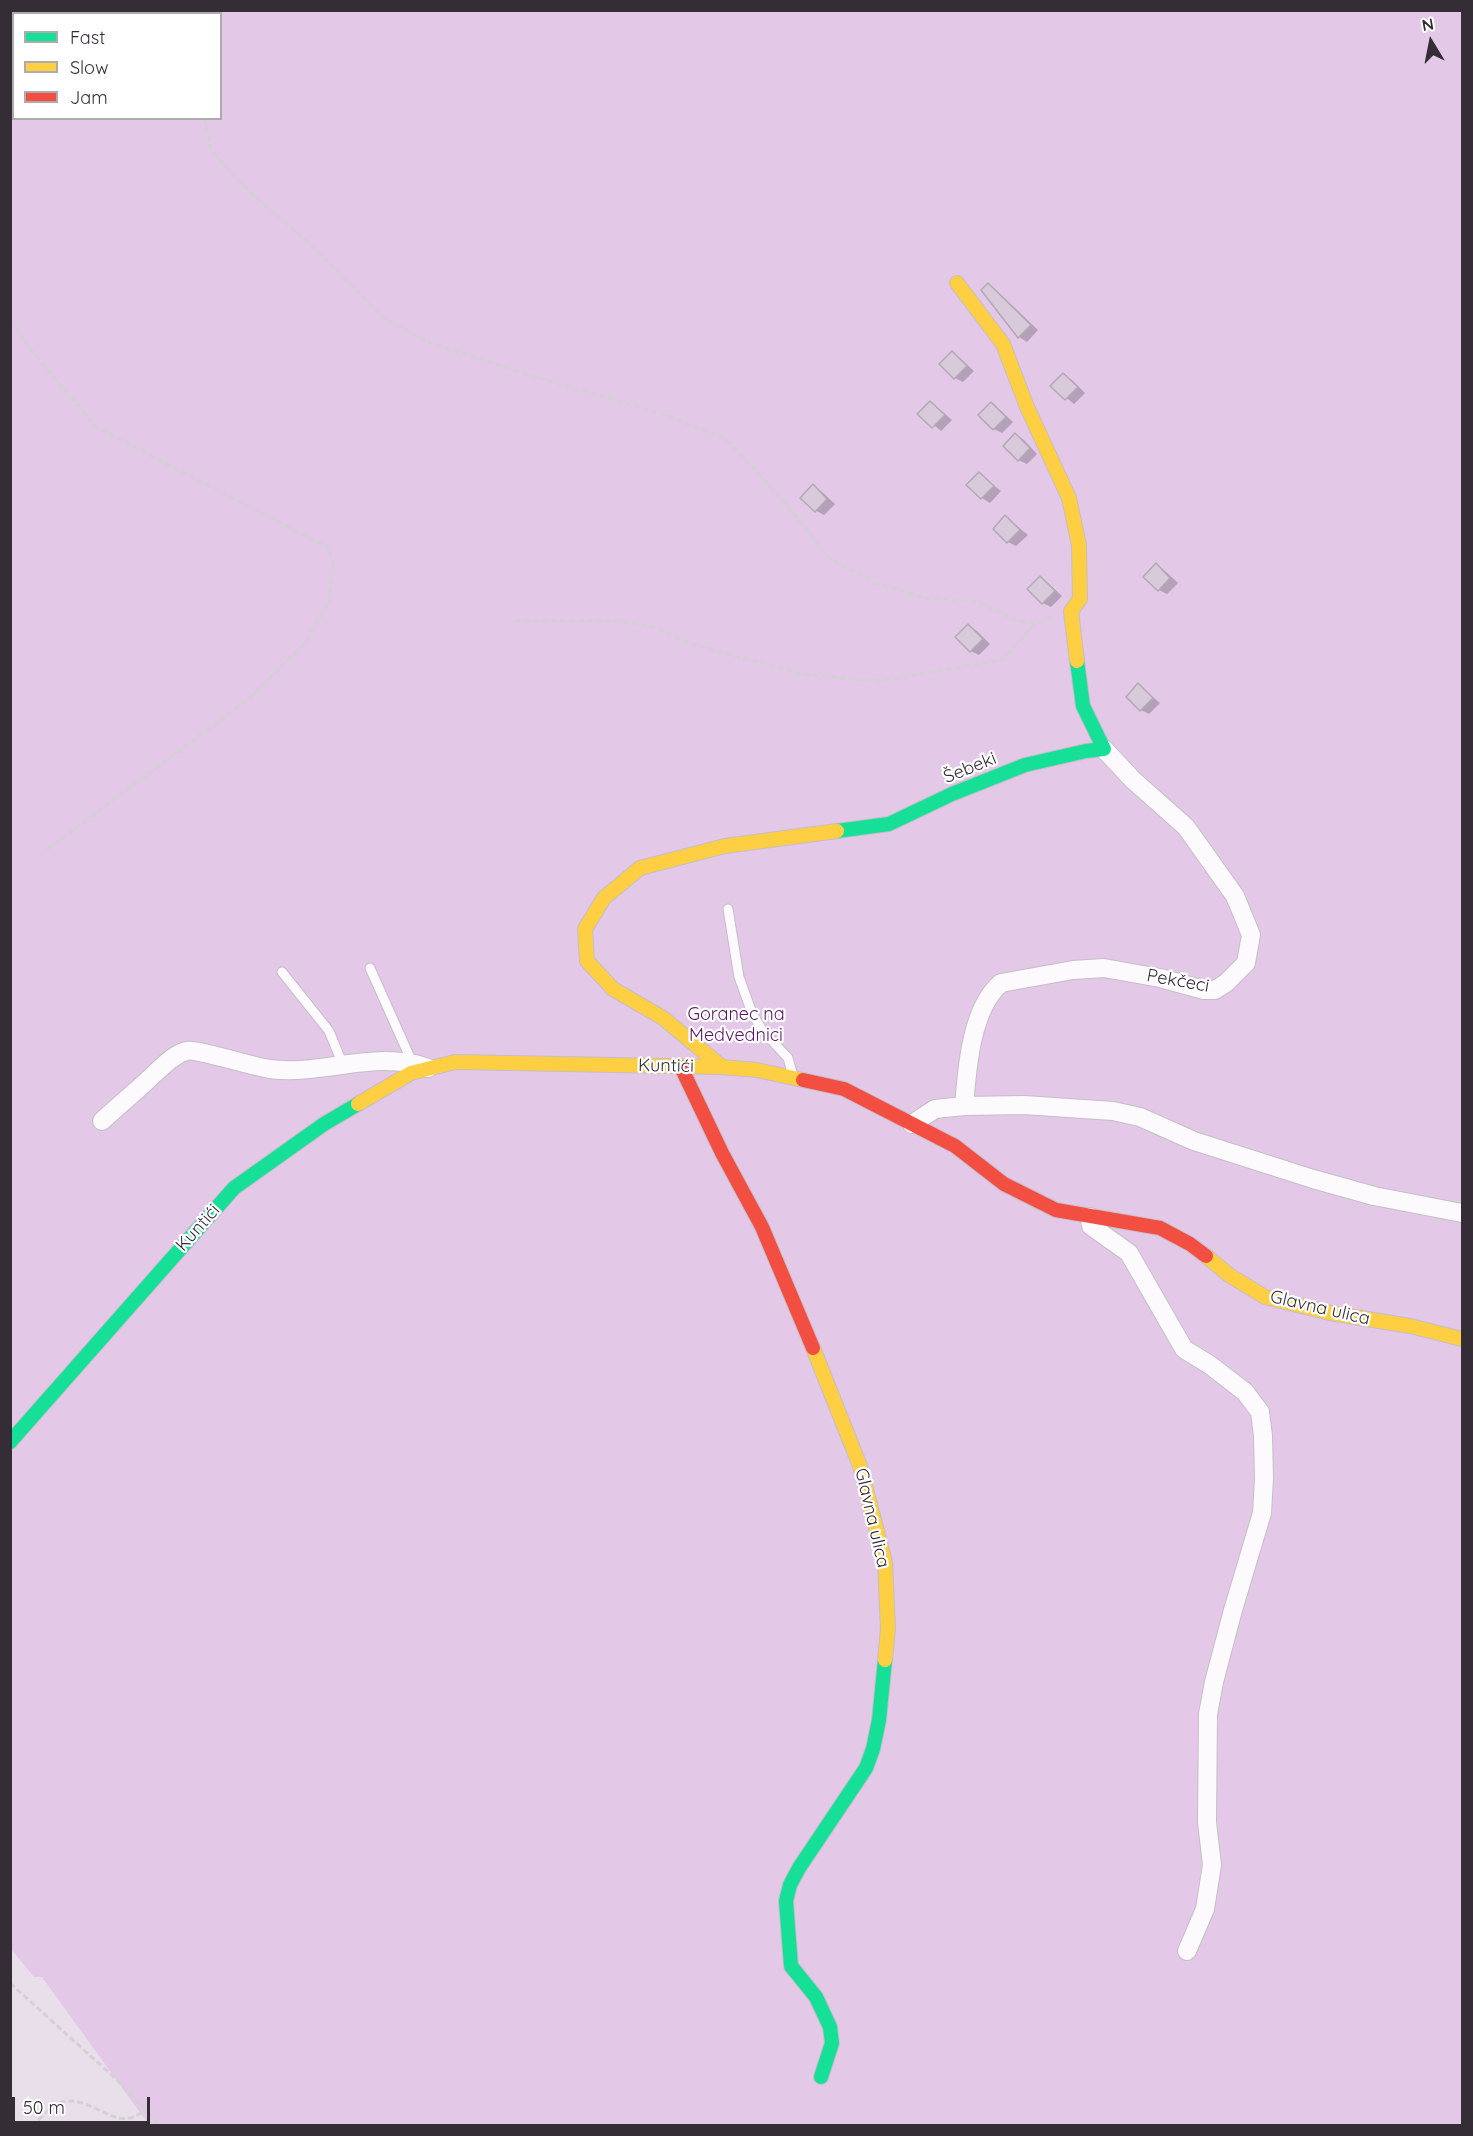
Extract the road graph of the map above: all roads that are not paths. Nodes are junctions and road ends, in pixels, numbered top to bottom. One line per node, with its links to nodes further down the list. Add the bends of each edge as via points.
1 (957, 284): 2 (street, via 1004,344 1027,407 1069,498 1079,545 1080,599 1071,611 1083,706)
2 (1104, 749): 9 (street, Šebeki, via 1025,765 889,824 725,846 640,868 604,898 585,929 587,961 613,989 663,1018); 11 (street, Pekčeci, via 1132,780 1186,827 1235,896 1251,935 1246,963 1215,990 1104,968 1001,983 984,1004 971,1047)
3 (728, 909): 10 (lane, via 739,977 752,1013 788,1058)
4 (370, 968): 7 (lane, via 407,1046)
5 (282, 972): 6 (lane, via 329,1030)
6 (343, 1065): 7 (street, Kuntići); 12 (street, Kuntići, via 271,1070 184,1051 171,1058)
7 (421, 1065): 8 (street, Kuntići, via 455,1062); 17 (street, Kuntići, via 324,1124 234,1188)
8 (681, 1067): 9 (street, Kuntići); 19 (street, Glavna ulica, via 762,1227 814,1350 860,1466 885,1562 888,1629 873,1749 866,1768 799,1869 786,1901 791,1966 816,1997 830,2028 832,2043)
9 (722, 1067): 10 (street, Glavna ulica)
10 (794, 1078): 13 (street, Glavna ulica, via 844,1089)
11 (964, 1106): 13 (street, via 935,1109); 14 (street, via 1024,1105 1113,1111 1140,1117 1194,1142 1313,1179 1374,1196)
12 (102, 1120)
13 (912, 1124): 15 (street, Glavna ulica, via 956,1146 1004,1184 1056,1210)
14 (1462, 1213)
15 (1090, 1217): 16 (street, Glavna ulica, via 1160,1228 1190,1244 1265,1297); 18 (street, via 1091,1226 1129,1253 1184,1349 1245,1392 1260,1412 1262,1424 1262,1513 1208,1714 1207,1822 1212,1864 1209,1891)
16 (1462, 1339)
17 (10, 1442)
18 (1187, 1951)
19 (821, 2077)

